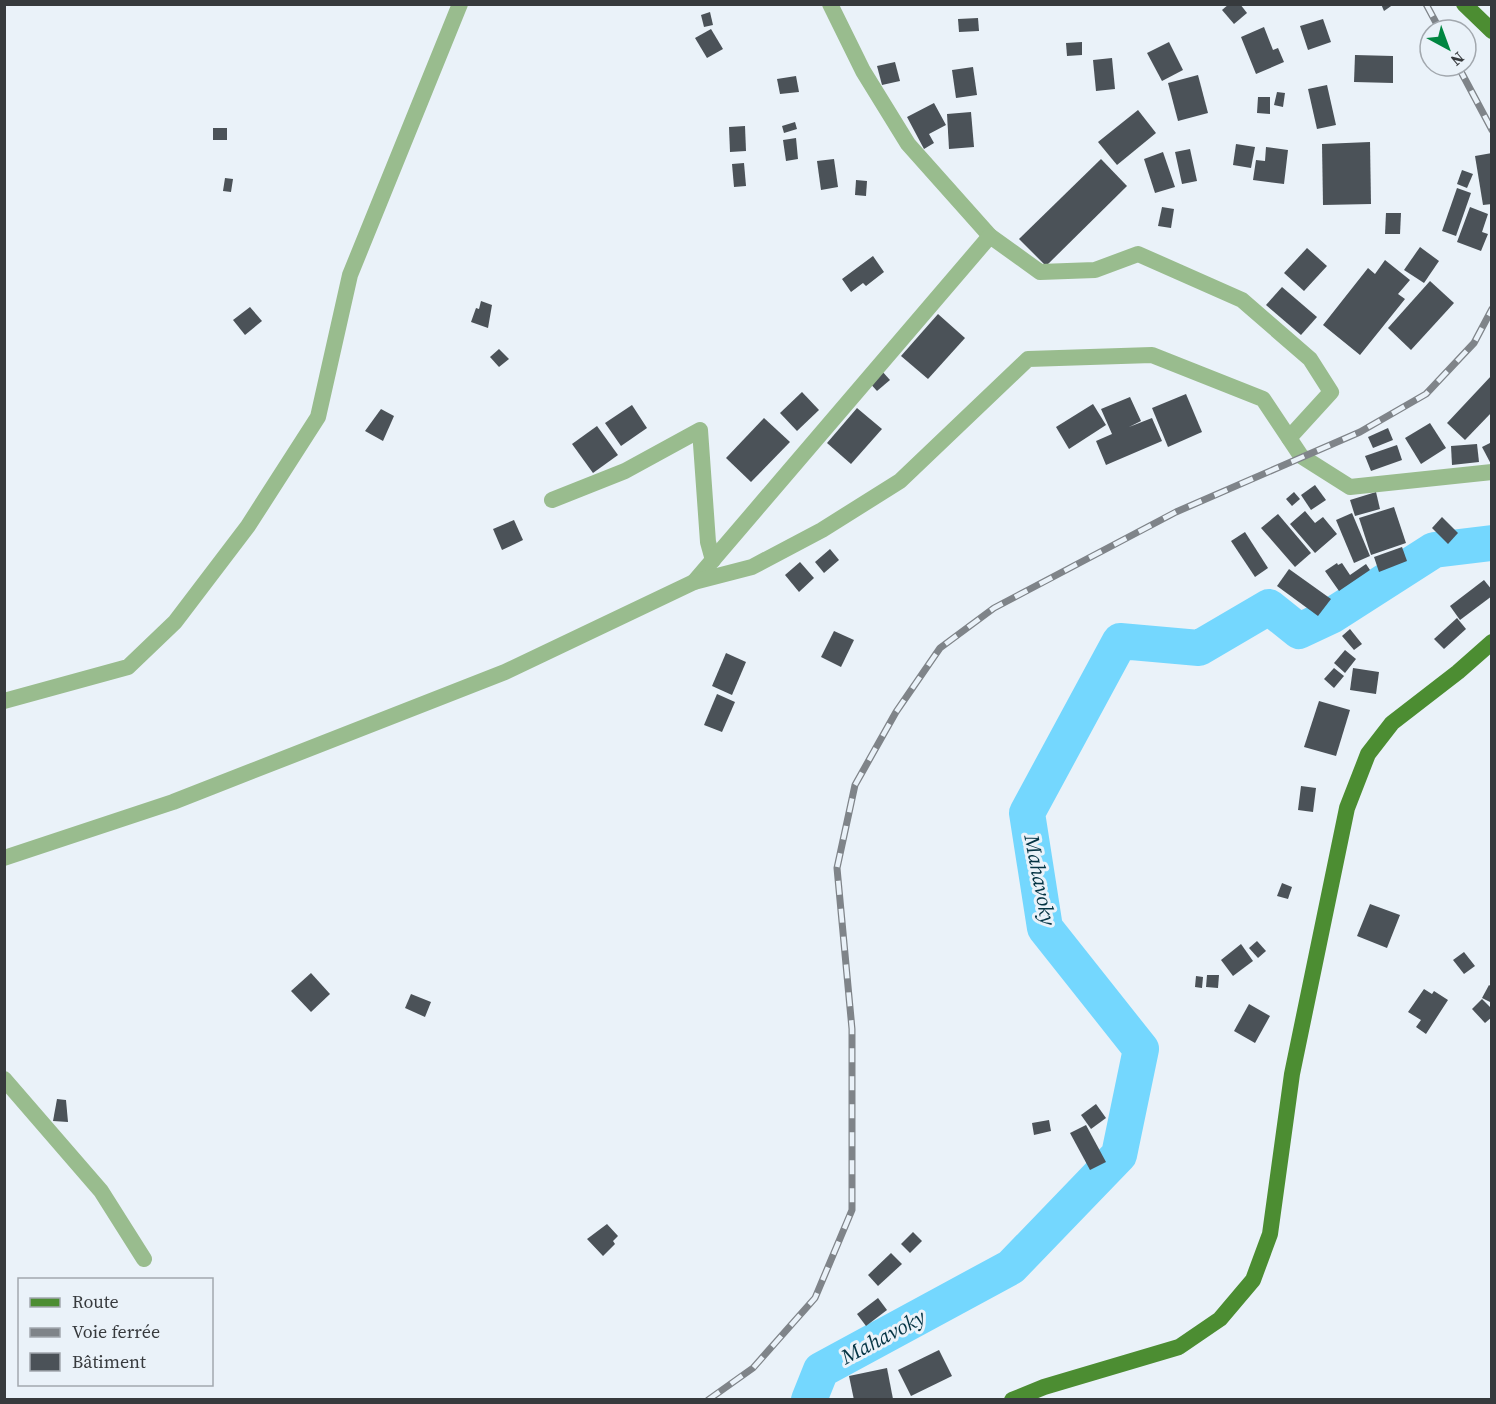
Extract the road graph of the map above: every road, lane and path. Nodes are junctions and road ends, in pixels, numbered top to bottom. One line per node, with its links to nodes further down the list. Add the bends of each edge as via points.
1 (460, 4): 12 (street, via 350,275 318,417 248,526 175,622 129,667)
2 (830, 4): 5 (street, via 863,71 908,144)
3 (1464, 4): 4 (main road)
4 (1491, 31)
5 (990, 236): 6 (street, via 1040,272 1095,270 1138,254 1242,300 1310,359 1331,392); 9 (street)
6 (1289, 438): 7 (street, via 1301,456 1350,487); 10 (street, via 1263,399 1152,355 1028,359 900,481 822,530 752,567)
7 (1491, 472)
8 (552, 501): 9 (street, via 626,471 700,430 708,542)
9 (713, 560): 10 (street)
10 (694, 582): 13 (street, via 505,672 173,802)
11 (1491, 642): 16 (main road, via 1392,723 1368,754 1347,808 1292,1074 1270,1234 1252,1280 1220,1319 1179,1347)
12 (4, 701)
13 (4, 858)
14 (4, 1079): 15 (street, via 101,1191)
15 (144, 1259)
16 (1012, 1400)

